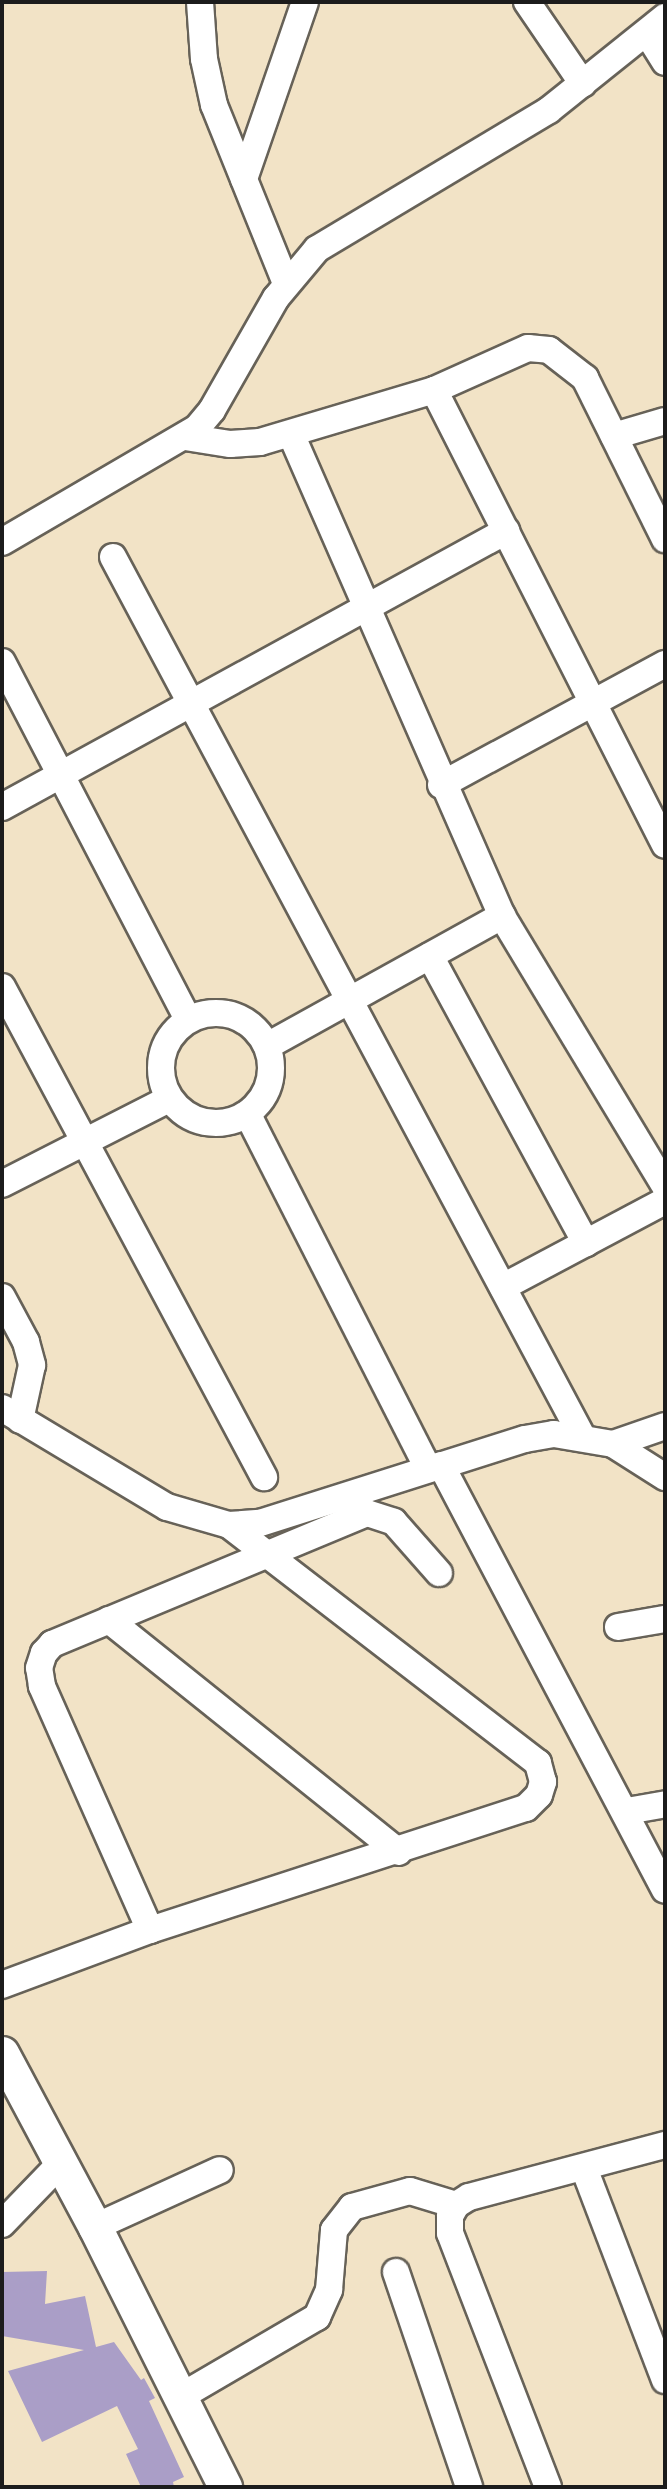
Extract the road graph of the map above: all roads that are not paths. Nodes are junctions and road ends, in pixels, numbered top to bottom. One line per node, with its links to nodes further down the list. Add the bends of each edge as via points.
1 (200, 2): 7 (street, via 204,59 215,105)
2 (305, 2): 7 (street)
3 (527, 2): 6 (street)
4 (656, 25): 5 (street); 6 (street)
5 (665, 62)
6 (583, 84): 8 (street, via 528,123 317,249)
7 (244, 179): 8 (street)
8 (286, 284): 13 (street, via 212,410)
9 (434, 390): 11 (street); 12 (street, via 528,348 550,350 585,378); 14 (street)
10 (665, 421): 12 (street)
11 (291, 434): 13 (street, via 230,444); 18 (street)
12 (614, 436): 15 (street)
13 (185, 437): 16 (street)
14 (506, 531): 18 (street); 21 (street)
15 (665, 539)
16 (2, 542)
17 (113, 557): 22 (street)
18 (366, 608): 22 (street); 24 (street)
19 (2, 662): 23 (street)
20 (665, 664): 21 (street)
21 (594, 702): 24 (street); 26 (street)
22 (193, 703): 23 (street); 30 (street)
23 (60, 775): 25 (street); 31 (street)
24 (441, 785): 27 (street)
25 (2, 807)
26 (665, 845)
27 (502, 916): 28 (street); 36 (street)
28 (430, 956): 30 (street); 40 (street)
29 (2, 987): 35 (street)
30 (350, 999): 32 (street); 41 (street)
31 (188, 1020): 32 (street, via 224,1013 249,1025); 33 (street, via 164,1047 160,1064)
32 (267, 1046): 34 (street, via 270,1082)
33 (169, 1099): 34 (street, via 197,1121 215,1124); 35 (street)
34 (248, 1115): 47 (street)
35 (85, 1142): 37 (street); 48 (street)
36 (655, 1146): 38 (street)
37 (2, 1184)
38 (665, 1186)
39 (665, 1201): 40 (street)
40 (586, 1243): 41 (street)
41 (503, 1287): 45 (street)
42 (2, 1297): 43 (street, via 26,1342 32,1365)
43 (11, 1414): 50 (street, via 167,1507)
44 (665, 1426): 46 (street)
45 (582, 1436): 46 (street); 47 (street, via 525,1439)
46 (613, 1444): 49 (street)
47 (435, 1467): 50 (street, via 260,1523); 57 (street)
48 (264, 1477)
49 (665, 1477)
50 (229, 1525): 51 (street)
51 (267, 1555): 52 (street, via 367,1513 394,1522); 54 (street); 58 (street, via 538,1763 543,1782 539,1795 526,1808)
52 (439, 1573)
53 (665, 1619): 55 (street)
54 (109, 1620): 58 (street); 60 (street, via 51,1644 39,1668 42,1686)
55 (618, 1627)
56 (665, 1804): 57 (street)
57 (627, 1811): 59 (street)
58 (399, 1852): 60 (street)
59 (665, 1889)
60 (150, 1930): 61 (street)
61 (2, 1985)
62 (2, 2053): 64 (street)
63 (665, 2145): 65 (street)
64 (61, 2163): 68 (street); 69 (street)
65 (584, 2168): 67 (street, via 469,2197); 71 (street)
66 (220, 2170): 69 (street)
67 (456, 2205): 72 (street, via 410,2191 352,2207 334,2230 329,2290 317,2317); 75 (street, via 450,2216 450,2233)
68 (2, 2224)
69 (95, 2227): 72 (street)
70 (396, 2273): 74 (street)
71 (665, 2380)
72 (180, 2397): 73 (street)
73 (225, 2487)
74 (468, 2487)
75 (548, 2487)

